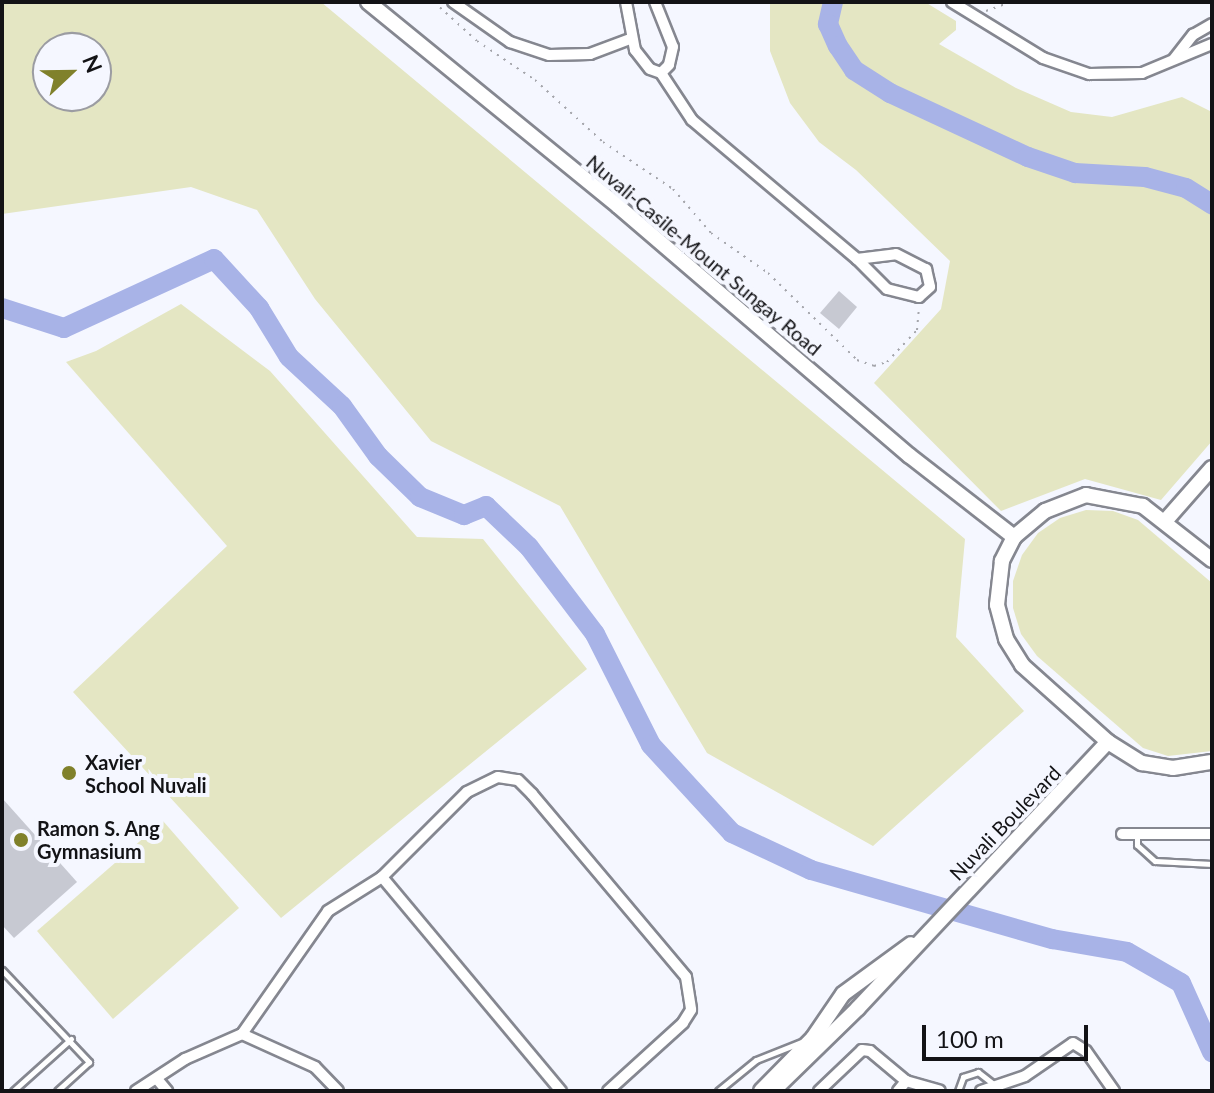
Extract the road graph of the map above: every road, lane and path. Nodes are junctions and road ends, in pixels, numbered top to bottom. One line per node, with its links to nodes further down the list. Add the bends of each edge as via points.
1 (368, 2): 18 (main road, Nuvali-Casile-Mount Sungay Road)
2 (434, 2): 15 (path, via 477,41 535,80 603,142 673,189 711,233 768,273 857,360 874,366 887,362 917,330)
3 (453, 2): 10 (street, via 510,42 549,55 590,54)
4 (626, 2): 10 (street)
5 (655, 2): 13 (street, via 673,47)
6 (952, 2): 8 (street)
7 (1011, 2): 8 (path)
8 (973, 15): 12 (street, via 1043,58 1089,74 1142,73)
9 (1212, 24): 12 (street, via 1193,35)
10 (630, 39): 13 (street, via 646,65)
11 (1212, 44): 12 (street)
12 (1174, 59)
13 (661, 73): 14 (street, via 711,141)
14 (857, 259): 14 (street, via 896,293 919,297 930,287 926,269 906,256)
15 (919, 309)
16 (1212, 468): 17 (main road)
17 (1167, 519): 18 (main road, via 1124,498 1086,495 1045,511); 19 (main road)
18 (1014, 537): 20 (main road, via 998,580 997,605 1006,639 1022,665)
19 (1212, 560)
20 (1108, 742): 21 (main road, via 1142,763 1173,768); 27 (main road, Nuvali Boulevard)
21 (1212, 762)
22 (1122, 834): 23 (street)
23 (1137, 834): 24 (street); 25 (lane, via 1137,845 1155,861)
24 (1212, 834)
25 (1212, 864)
26 (382, 877): 29 (street, via 328,911); 40 (street); 41 (street, via 482,781 518,780 671,955 692,997 683,1023)
27 (936, 926): 30 (main road, Nuvali Boulevard, via 843,994); 44 (main road, Nuvali Boulevard)
28 (2, 970): 31 (lane)
29 (242, 1034): 32 (street, via 185,1059); 39 (street, via 315,1067)
30 (813, 1038): 42 (lane, via 756,1060); 43 (main road, Nuvali Boulevard)
31 (71, 1039): 35 (lane); 36 (lane, via 89,1062)
32 (157, 1079): 37 (street); 38 (street)
33 (906, 1081): 45 (street, via 862,1050); 46 (street); 47 (street)
34 (997, 1088): 48 (lane, via 978,1072 963,1077); 49 (street); 50 (street, via 1073,1043 1086,1051)
35 (13, 1091)
36 (57, 1091)
37 (136, 1091)
38 (167, 1091)
39 (338, 1091)
40 (561, 1091)
41 (608, 1091)
42 (718, 1091)
43 (761, 1091)
44 (773, 1091)
45 (819, 1091)
46 (898, 1091)
47 (940, 1091)
48 (958, 1091)
49 (981, 1091)
50 (1114, 1091)

